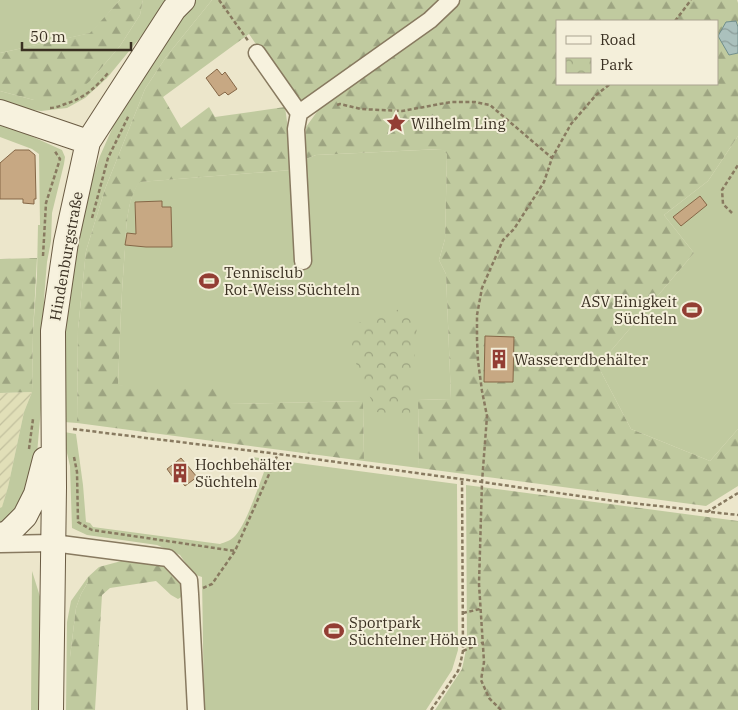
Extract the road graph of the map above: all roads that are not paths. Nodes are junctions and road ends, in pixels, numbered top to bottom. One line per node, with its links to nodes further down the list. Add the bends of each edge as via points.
1 (184, 0): 6 (main road, Hindenburgstraße, via 174,9)
2 (451, 0): 5 (street, via 430,20)
3 (257, 53): 5 (street)
4 (0, 112): 6 (main road)
5 (299, 113): 7 (street, via 296,129)
6 (88, 142): 8 (main road, Hindenburgstraße, via 66,242 53,332)
7 (303, 261)
8 (62, 427): 9 (main road, via 25,516 8,533); 10 (main road, Hindenburgstraße)
9 (0, 536)
10 (53, 543): 11 (street); 12 (main road, Hindenburgstraße); 13 (street, via 168,558 189,580)
11 (0, 544)
12 (51, 710)
13 (196, 710)

